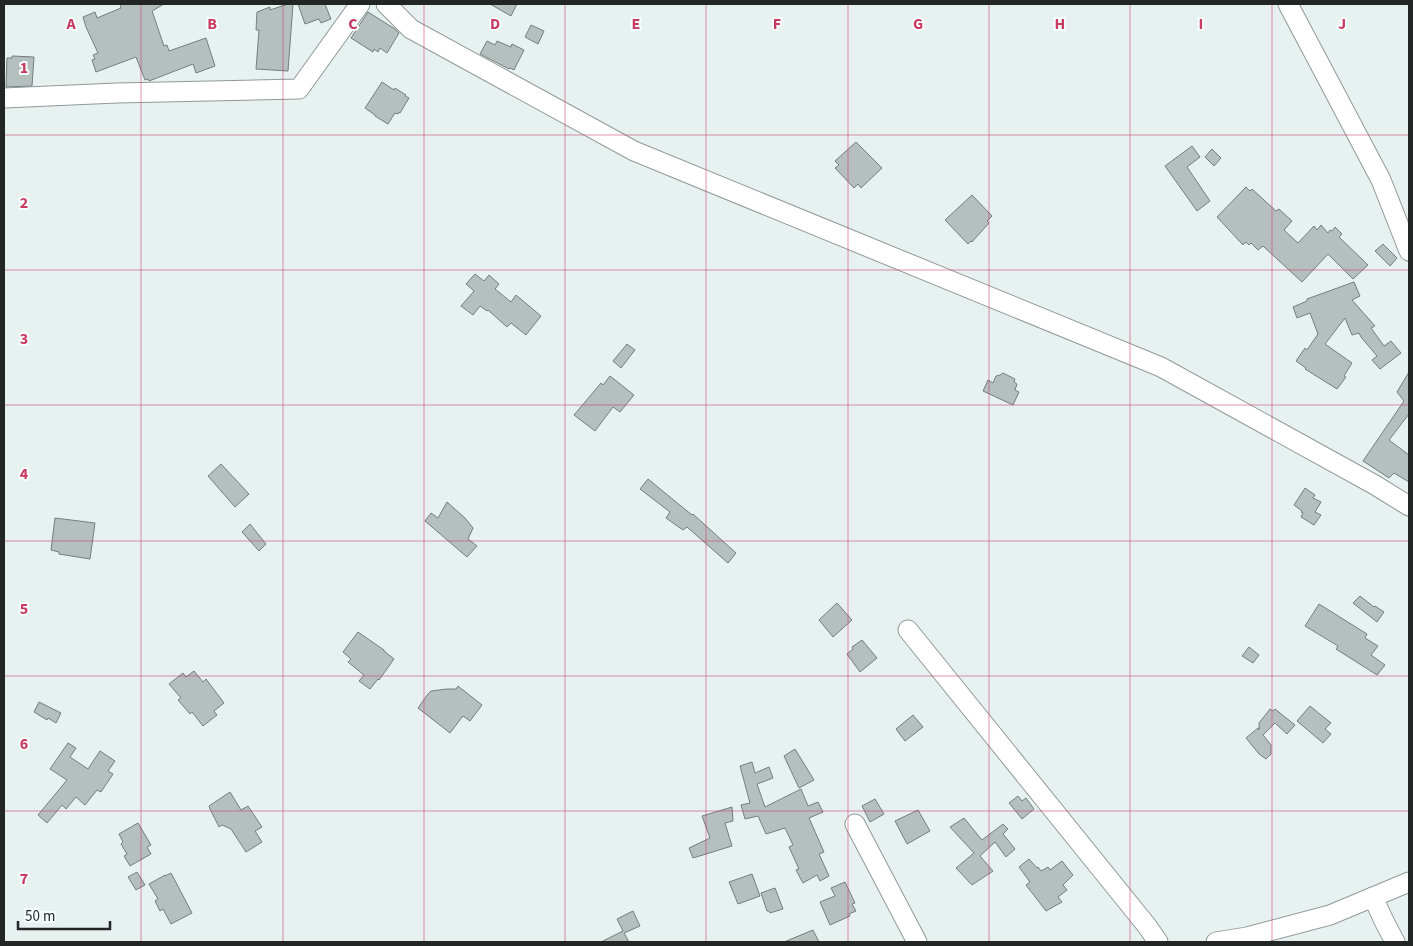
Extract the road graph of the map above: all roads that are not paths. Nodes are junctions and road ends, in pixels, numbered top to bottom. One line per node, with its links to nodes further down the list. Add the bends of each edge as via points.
1 (360, 4): 4 (street, via 299,89)
2 (386, 4): 6 (street, via 411,29 634,151 1161,367)
3 (1288, 4): 5 (street, via 1380,180)
4 (4, 98)
5 (1409, 251)
6 (1409, 506)
7 (908, 630): 12 (street)
8 (855, 824): 11 (street)
9 (1409, 882): 10 (street)
10 (1374, 897): 13 (street, via 1330,915); 14 (street)
11 (917, 942)
12 (1158, 942)
13 (1216, 942)
14 (1395, 942)

